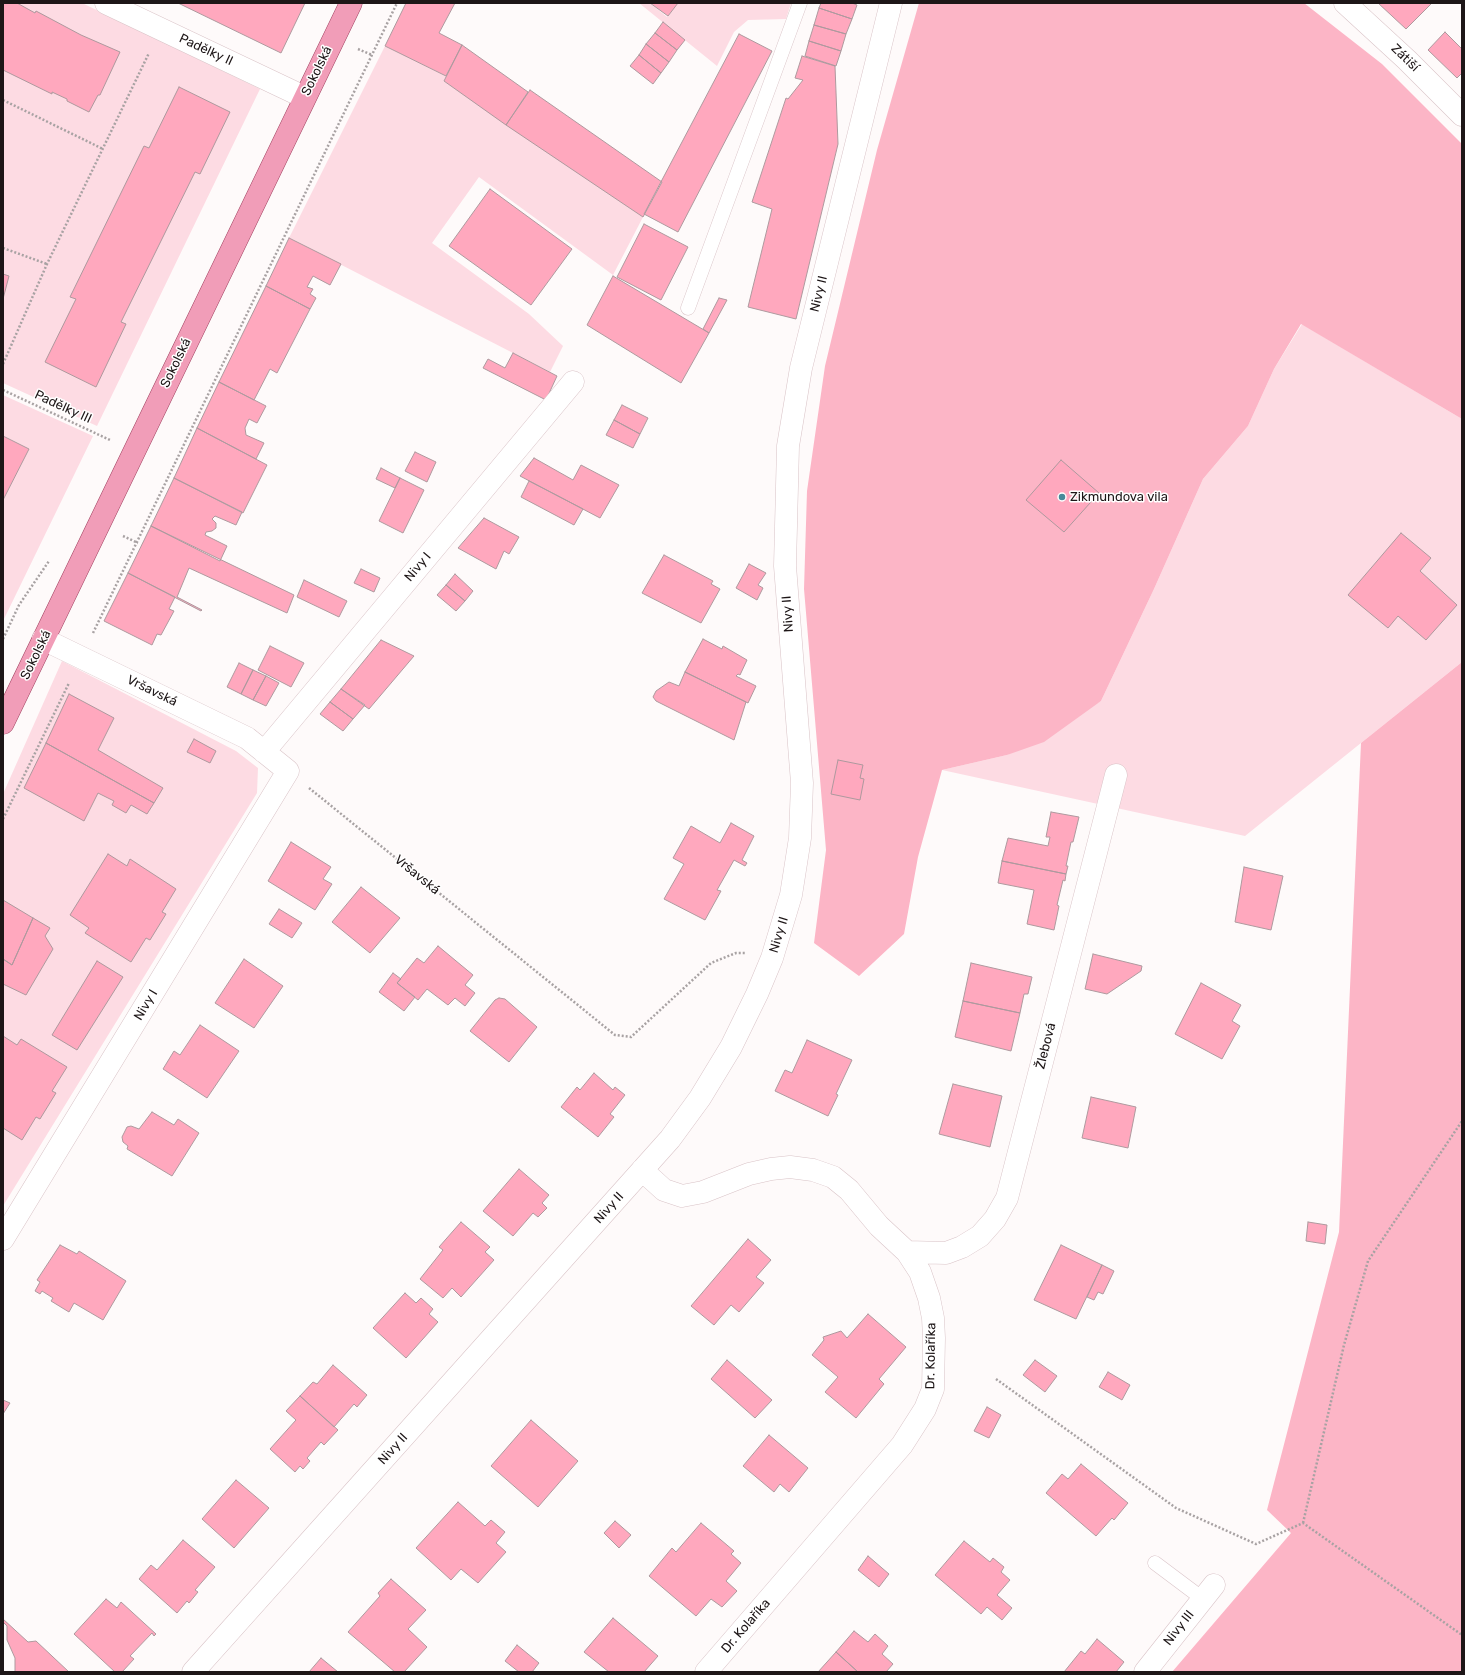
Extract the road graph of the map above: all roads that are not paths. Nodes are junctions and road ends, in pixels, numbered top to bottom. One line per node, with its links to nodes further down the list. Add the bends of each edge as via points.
1 (106, 3): 6 (street, Padělky II)
2 (351, 3): 6 (main road, Sokolská)
3 (800, 3): 8 (lane)
4 (891, 3): 15 (street, Nivy II, via 801,368 788,446 785,566 801,791 800,838 793,881 772,958 731,1047 700,1098 670,1139)
5 (1345, 3): 7 (street, Zátiší)
6 (304, 97): 10 (main road, Sokolská)
7 (1462, 115)
8 (688, 308)
9 (572, 382): 12 (street, Nivy I)
10 (44, 639): 11 (main road, Sokolská); 12 (street, Vršavská, via 247,738)
11 (3, 724)
12 (264, 752): 13 (street, Vršavská)
13 (288, 771): 16 (street, Nivy I)
14 (1116, 775): 17 (street, Žlebová, via 1007,1198 995,1220 980,1236 962,1247 946,1253)
15 (642, 1170): 17 (street, Dr. Kolaříka, via 664,1190 682,1196 703,1192 749,1174 771,1169 790,1167 824,1173 842,1182 879,1226); 20 (street, Nivy II)
16 (3, 1239)
17 (907, 1252): 21 (street, Dr. Kolaříka, via 920,1272 929,1298 932,1318 932,1389 925,1409 902,1444)
18 (1155, 1563): 19 (lane)
19 (1208, 1592): 22 (street, Nivy III)
20 (193, 1672)
21 (706, 1672)
22 (1145, 1672)

